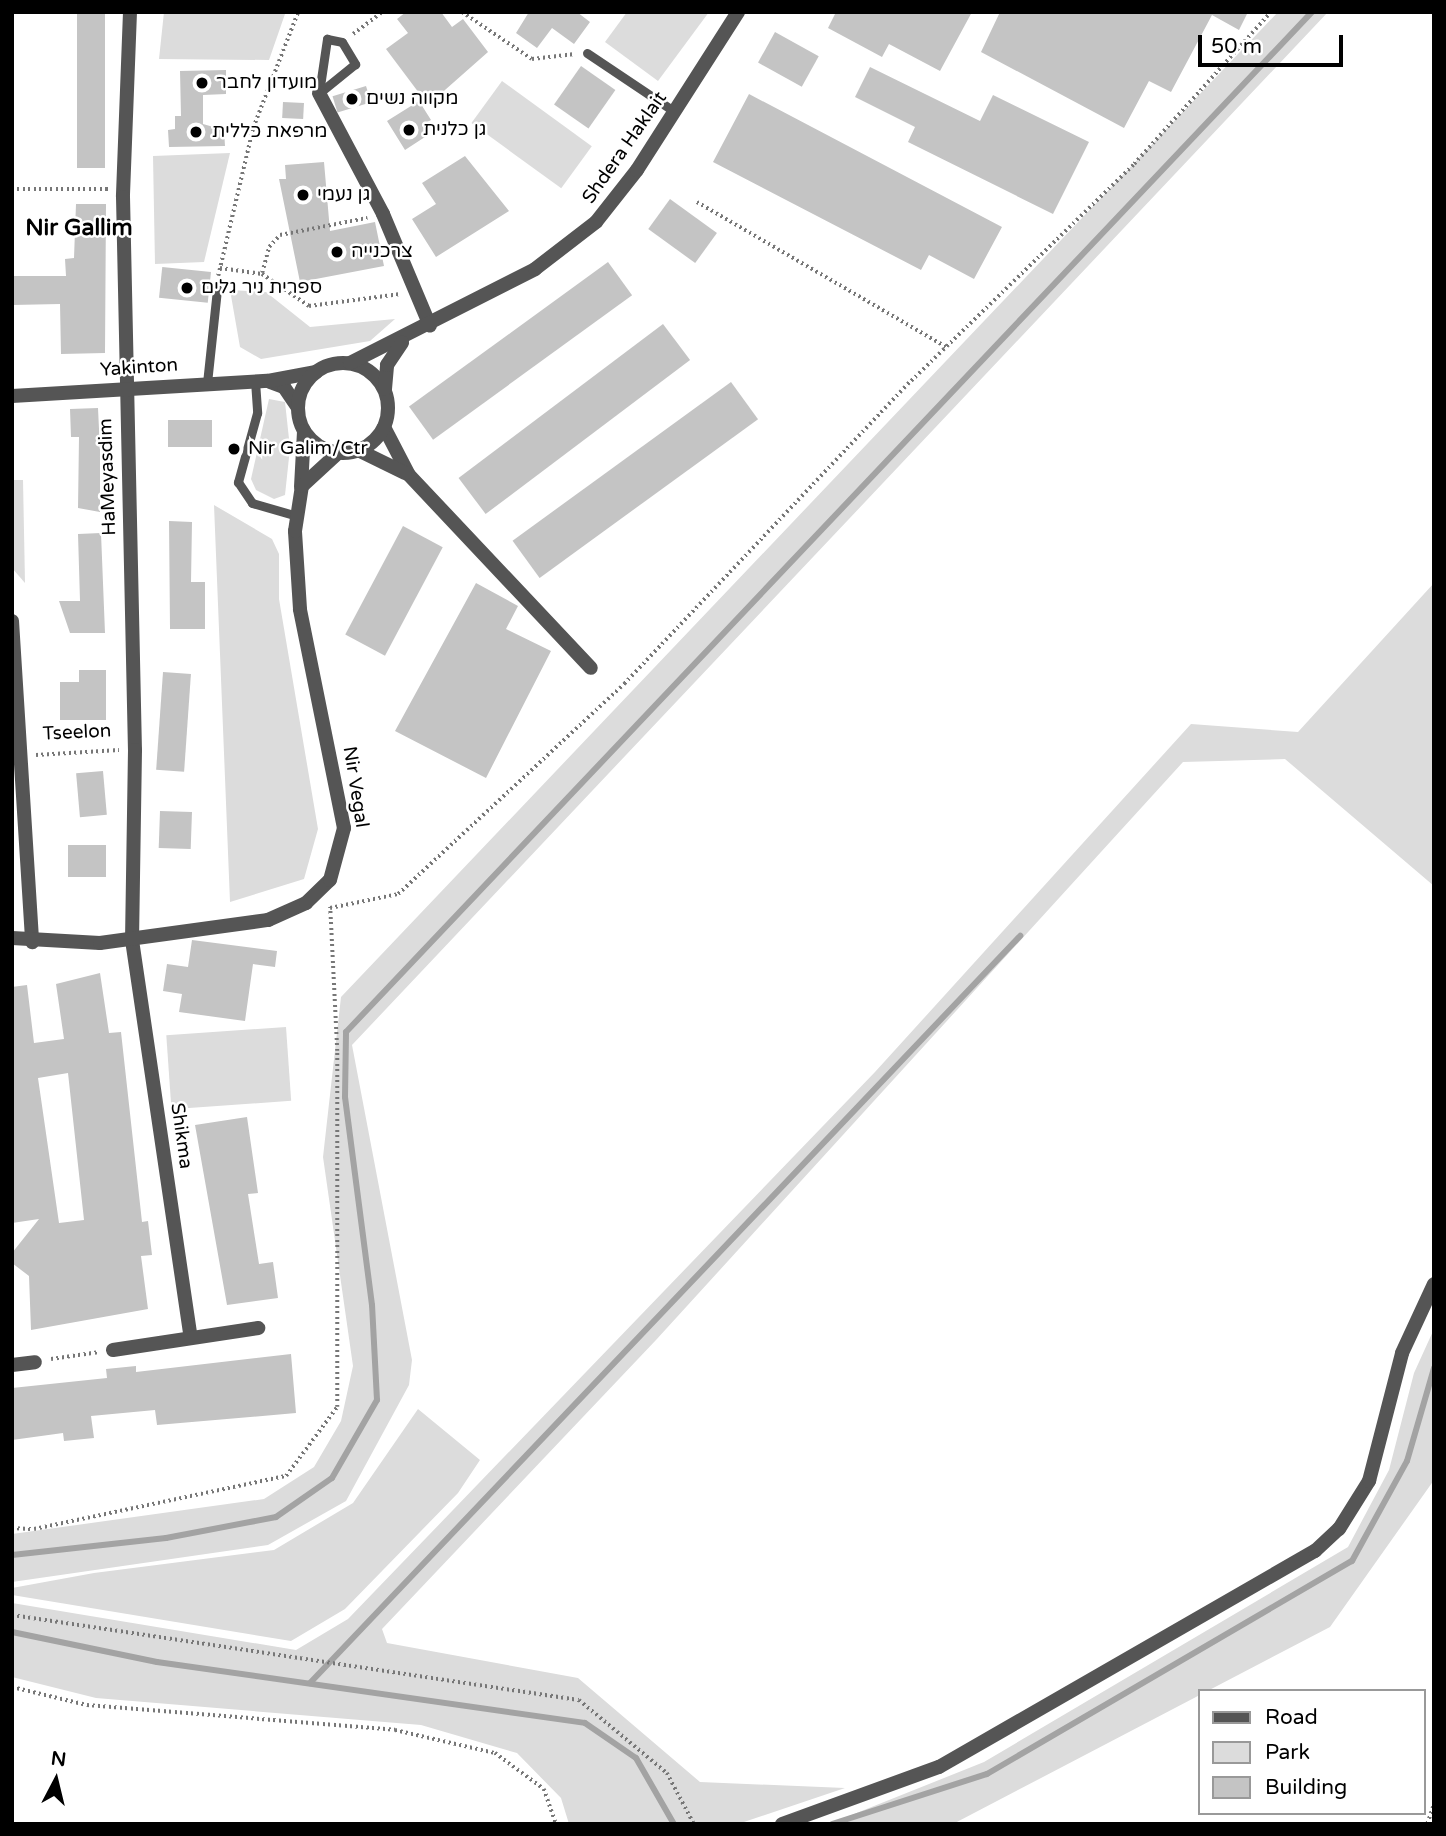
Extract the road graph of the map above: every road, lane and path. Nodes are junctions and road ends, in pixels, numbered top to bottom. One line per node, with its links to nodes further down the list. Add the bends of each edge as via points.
1 (130, 12): 13 (street, HaMeyasdim)
2 (298, 12): 16 (path, via 253,128)
3 (330, 12): 4 (path)
4 (382, 12): 8 (path)
5 (462, 12): 9 (path, via 532,59)
6 (738, 12): 11 (street, Shdera Haklait)
7 (1271, 12): 22 (path, via 1134,164)
8 (342, 42): 10 (lane, via 327,39); 10 (lane, via 355,64)
9 (587, 52): 11 (lane)
10 (319, 93): 15 (street)
11 (676, 111): 20 (street, Shdera Haklait, via 619,196 565,250)
12 (12, 189): 13 (path)
13 (123, 189): 27 (street, HaMeyasdim)
14 (697, 202): 22 (path)
15 (383, 214): 17 (path, via 280,235 269,247); 19 (street)
16 (219, 268): 17 (path); 18 (path)
17 (262, 274): 19 (path, via 320,307)
18 (217, 289): 26 (lane)
19 (416, 292): 20 (street)
20 (430, 326): 21 (street, Shdera Haklait)
21 (405, 339): 23 (street, Shdera Haklait); 28 (street, via 387,365)
22 (946, 347): 43 (path, via 624,684 398,894)
23 (350, 363): 24 (street); 28 (street)
24 (316, 372): 25 (street, Yakinton); 30 (street)
25 (262, 381): 26 (street, Yakinton); 30 (street, via 284,387); 37 (lane, via 238,482 252,503)
26 (207, 383): 27 (street, Yakinton)
27 (125, 388): 29 (street, Yakinton); 41 (street, HaMeyasdim)
28 (385, 389): 31 (street)
29 (12, 396)
30 (297, 406): 32 (street)
31 (384, 427): 33 (street); 35 (street)
32 (304, 431): 34 (street, via 317,445); 36 (street, Nir Vegal)
33 (360, 450): 34 (street); 35 (street)
34 (338, 453): 36 (street, Nir Vegal, via 309,475)
35 (409, 475): 39 (street)
36 (300, 495): 37 (street, Nir Vegal)
37 (297, 516): 42 (street, Nir Vegal, via 300,609 344,828 340,862)
38 (12, 621): 40 (street)
39 (591, 668)
40 (18, 747): 41 (path, Tseelon); 46 (street)
41 (135, 750): 45 (street, HaMeyasdim)
42 (319, 893): 43 (path); 45 (street, Nir Vegal, via 268,920)
43 (330, 908): 53 (path, via 337,1407 286,1476 34,1529)
44 (12, 938): 46 (street, Nir Vegal)
45 (132, 940): 46 (street, Nir Vegal); 49 (street, Shikma)
46 (32, 942)
47 (1434, 1284): 59 (street, via 1402,1353 1369,1481 1339,1530 1315,1551 939,1767)
48 (258, 1328): 49 (street)
49 (191, 1338): 50 (street)
50 (113, 1350): 51 (path)
51 (35, 1362): 52 (street)
52 (12, 1365)
53 (12, 1528)
54 (12, 1615): 58 (path, via 181,1646 579,1700 667,1773)
55 (12, 1687): 57 (path, via 87,1705 395,1730 495,1752 544,1789)
56 (1434, 1804): 60 (path)
57 (556, 1824)
58 (694, 1824)
59 (782, 1824)
60 (1427, 1824)

